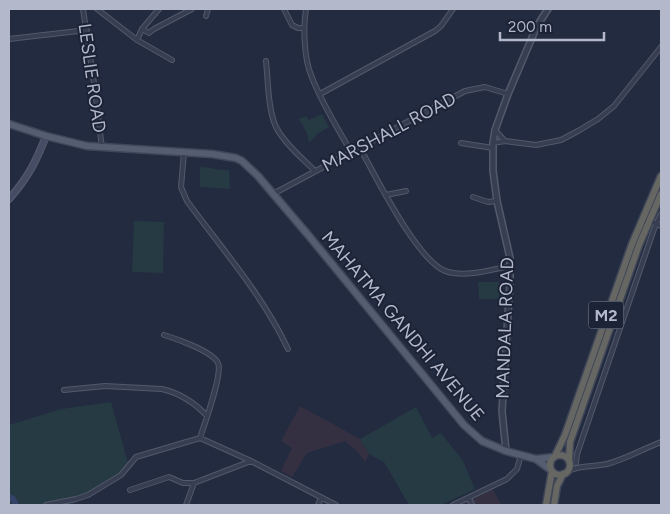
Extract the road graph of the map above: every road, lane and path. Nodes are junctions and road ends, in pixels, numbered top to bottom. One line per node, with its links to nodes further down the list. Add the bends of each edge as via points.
1 (83, 9): 13 (street, LESLIE ROAD)
2 (97, 9): 15 (street)
3 (159, 9): 12 (street)
4 (192, 9): 12 (street, via 149,33)
5 (208, 9): 10 (street)
6 (284, 9): 11 (street, via 292,25)
7 (306, 9): 11 (street)
8 (453, 9): 19 (street, via 435,31)
9 (548, 9): 20 (street, MANDALA ROAD, via 537,26)
10 (206, 16)
11 (304, 28): 19 (street, via 309,68)
12 (142, 29): 15 (street)
13 (86, 30): 14 (street); 27 (street, LESLIE ROAD)
14 (9, 39)
15 (137, 40): 17 (street)
16 (661, 47): 24 (street, via 614,106 598,119 561,140 545,144 529,145)
17 (172, 60)
18 (266, 61): 31 (street, via 277,128)
19 (320, 94): 30 (street)
20 (508, 94): 22 (street, MANDALA ROAD); 28 (street, MARSHALL ROAD, via 485,87 465,91)
21 (9, 124): 23 (main road, MAHATMA GANDHI AVENUE)
22 (495, 130): 24 (street); 26 (street, MANDALA ROAD)
23 (46, 136): 27 (main road, MAHATMA GANDHI AVENUE); 38 (main road, via 35,164)
24 (505, 140): 26 (street)
25 (462, 142): 26 (street)
26 (493, 146): 39 (street, MANDALA ROAD)
27 (102, 148): 29 (main road, MAHATMA GANDHI AVENUE)
28 (360, 148): 30 (street, MARSHALL ROAD); 36 (street)
29 (184, 152): 34 (main road, MAHATMA GANDHI AVENUE, via 236,158 250,168); 47 (street, via 182,192 273,318)
30 (351, 152): 31 (street, MARSHALL ROAD)
31 (316, 171): 34 (street, MARSHALL ROAD)
32 (661, 176): 42 (highway, M2)
33 (406, 191): 36 (street)
34 (273, 194): 54 (main road, MAHATMA GANDHI AVENUE, via 464,425 482,441)
35 (661, 194): 41 (highway, M2)
36 (386, 195): 45 (street, via 405,227 440,269 457,274)
37 (473, 197): 39 (street)
38 (9, 200)
39 (497, 201): 45 (street, MANDALA ROAD)
40 (661, 214): 43 (street)
41 (649, 220): 42 (street); 43 (street); 48 (highway, M2)
42 (640, 223): 56 (highway, M2, via 562,442)
43 (656, 224): 44 (street); 49 (street)
44 (661, 226)
45 (510, 266): 54 (street, MANDALA ROAD, via 502,411)
46 (164, 335): 51 (street, via 200,350 219,365)
47 (288, 349)
48 (591, 384): 49 (street); 59 (highway, M2, via 570,442)
49 (600, 387): 59 (street, via 577,454)
50 (64, 390): 51 (street, via 104,386 162,389 188,400)
51 (207, 416): 52 (street)
52 (200, 438): 58 (street); 67 (street, via 136,457 121,475 88,495)
53 (661, 442): 60 (street, via 617,461)
54 (506, 451): 55 (main road, MAHATMA GANDHI AVENUE)
55 (521, 455): 57 (main road, MAHATMA GANDHI AVENUE); 66 (street, via 517,469 507,480)
56 (554, 456): 57 (main road, MAHATMA GANDHI AVENUE); 59 (highway, via 561,454); 61 (highway, M2, via 550,461)
57 (536, 459): 61 (main road, MAHATMA GANDHI AVENUE)
58 (251, 461): 63 (street); 65 (street)
59 (571, 461): 60 (street); 62 (highway, M2)
60 (588, 467): 62 (street)
61 (552, 470): 62 (highway, via 555,474); 73 (highway, M2)
62 (566, 473): 74 (highway, M2, via 557,486)
63 (194, 483): 64 (street, via 183,483 169,477); 68 (street)
64 (130, 490)
65 (321, 498): 69 (street); 70 (street)
66 (470, 498): 71 (street); 72 (street)
67 (46, 505)
68 (186, 505)
69 (318, 505)
70 (336, 505)
71 (453, 505)
72 (472, 505)
73 (546, 505)
74 (554, 505)

